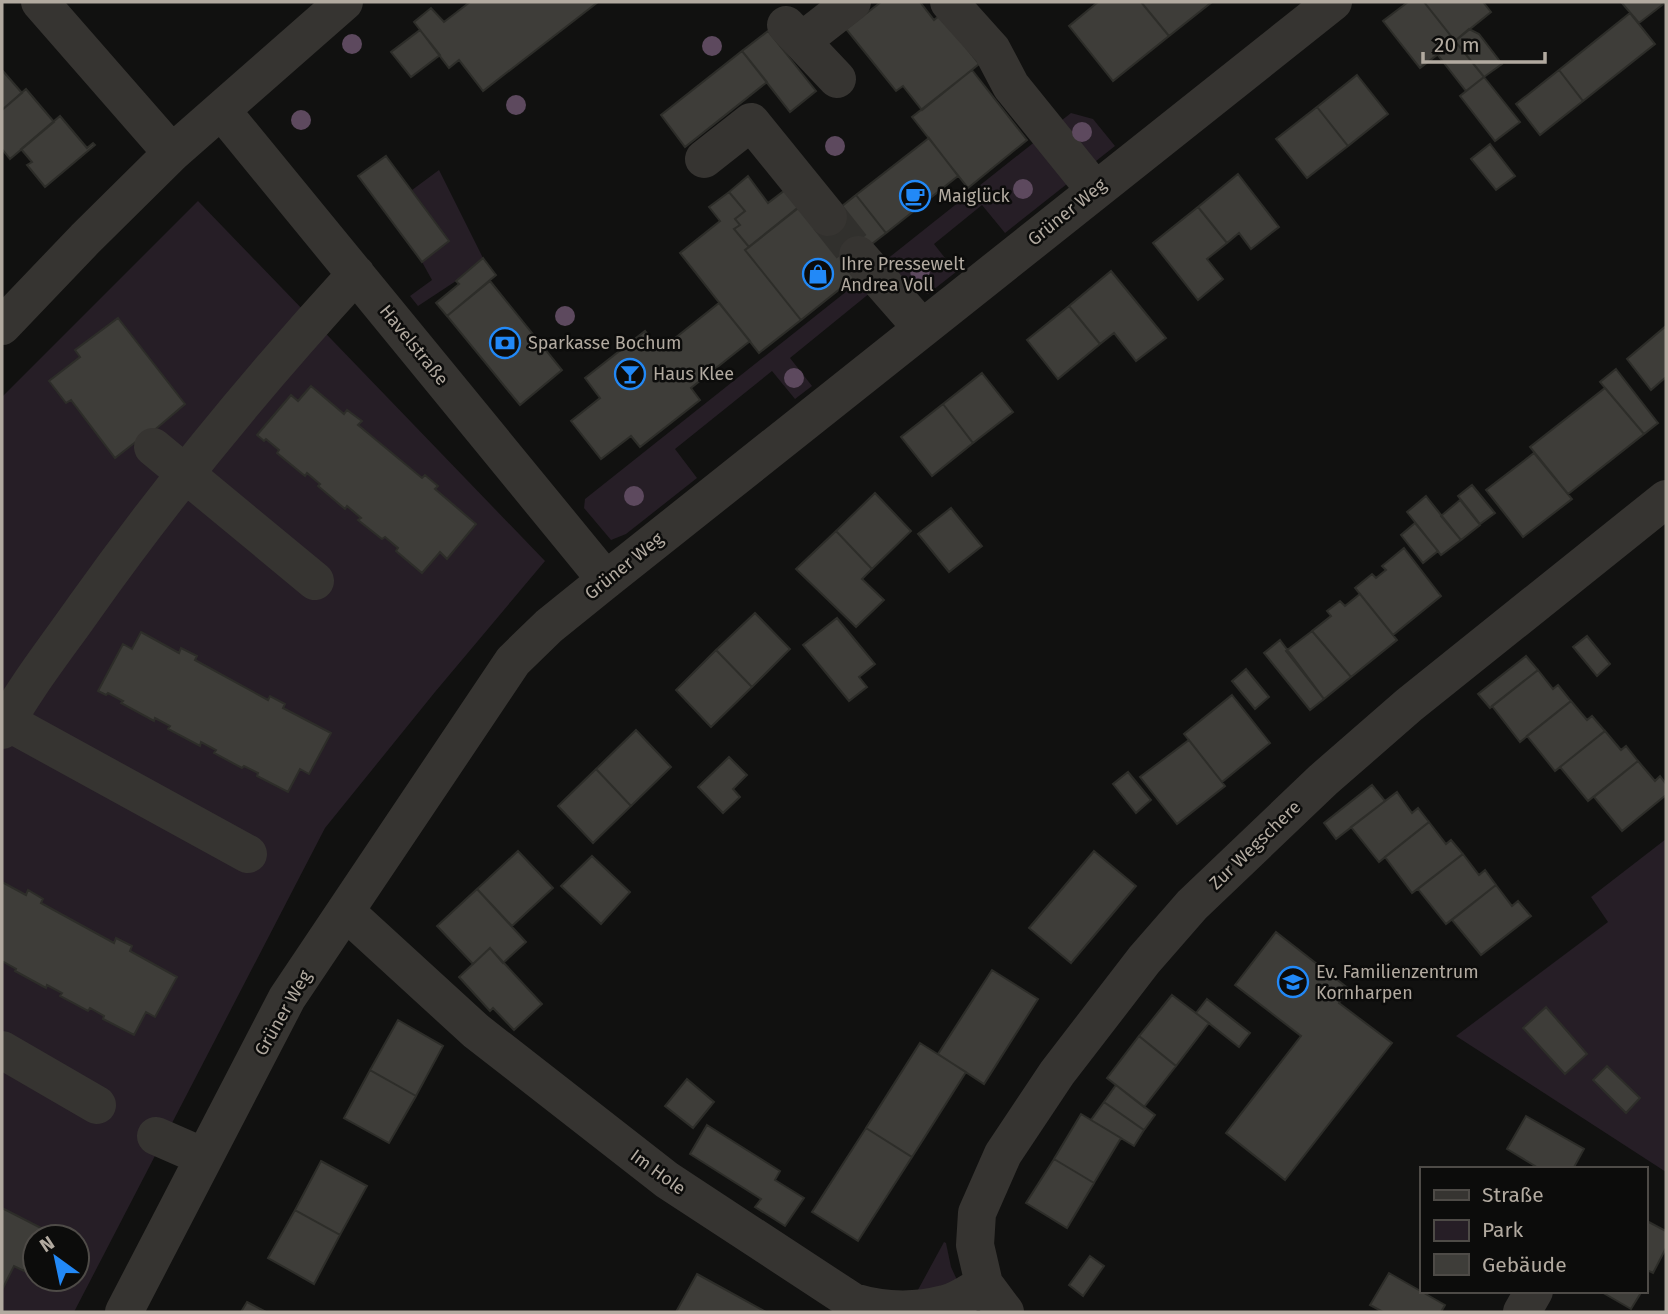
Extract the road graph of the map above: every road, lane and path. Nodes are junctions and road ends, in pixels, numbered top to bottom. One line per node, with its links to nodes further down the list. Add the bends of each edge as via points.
1 (40, 2): 8 (street)
2 (344, 2): 7 (street)
3 (852, 2): 6 (street, via 794,33)
4 (949, 2): 10 (street, via 992,50 1011,86)
5 (1333, 2): 10 (street, Grüner Weg)
6 (837, 79)
7 (222, 110): 8 (street); 13 (street, Havelstraße, via 296,225)
8 (172, 153): 14 (street)
9 (704, 159): 11 (street, via 751,122)
10 (1095, 190): 15 (street, Grüner Weg)
11 (828, 218)
12 (858, 255): 15 (street)
13 (356, 274): 17 (street); 19 (street, Havelstraße)
14 (2, 327)
15 (922, 328): 19 (street, Grüner Weg)
16 (153, 447): 17 (street)
17 (185, 473): 20 (street); 21 (street)
18 (1666, 499): 29 (street, Zur Wegschere, via 1409,705 1323,780 1192,905 1152,951 1057,1073 1003,1154 977,1213 975,1245)
19 (606, 580): 23 (street, Grüner Weg, via 513,661)
20 (315, 581)
21 (3, 724): 22 (street)
22 (248, 854)
23 (346, 912): 27 (street, Grüner Weg, via 287,998); 29 (street, Im Hole, via 476,1031 667,1180 853,1301 877,1310)
24 (2, 1050): 25 (street)
25 (97, 1105)
26 (156, 1136): 27 (street)
27 (204, 1157): 30 (street, Grüner Weg)
28 (1533, 1293): 31 (street)
29 (995, 1298)
30 (124, 1312)
31 (1522, 1312)

